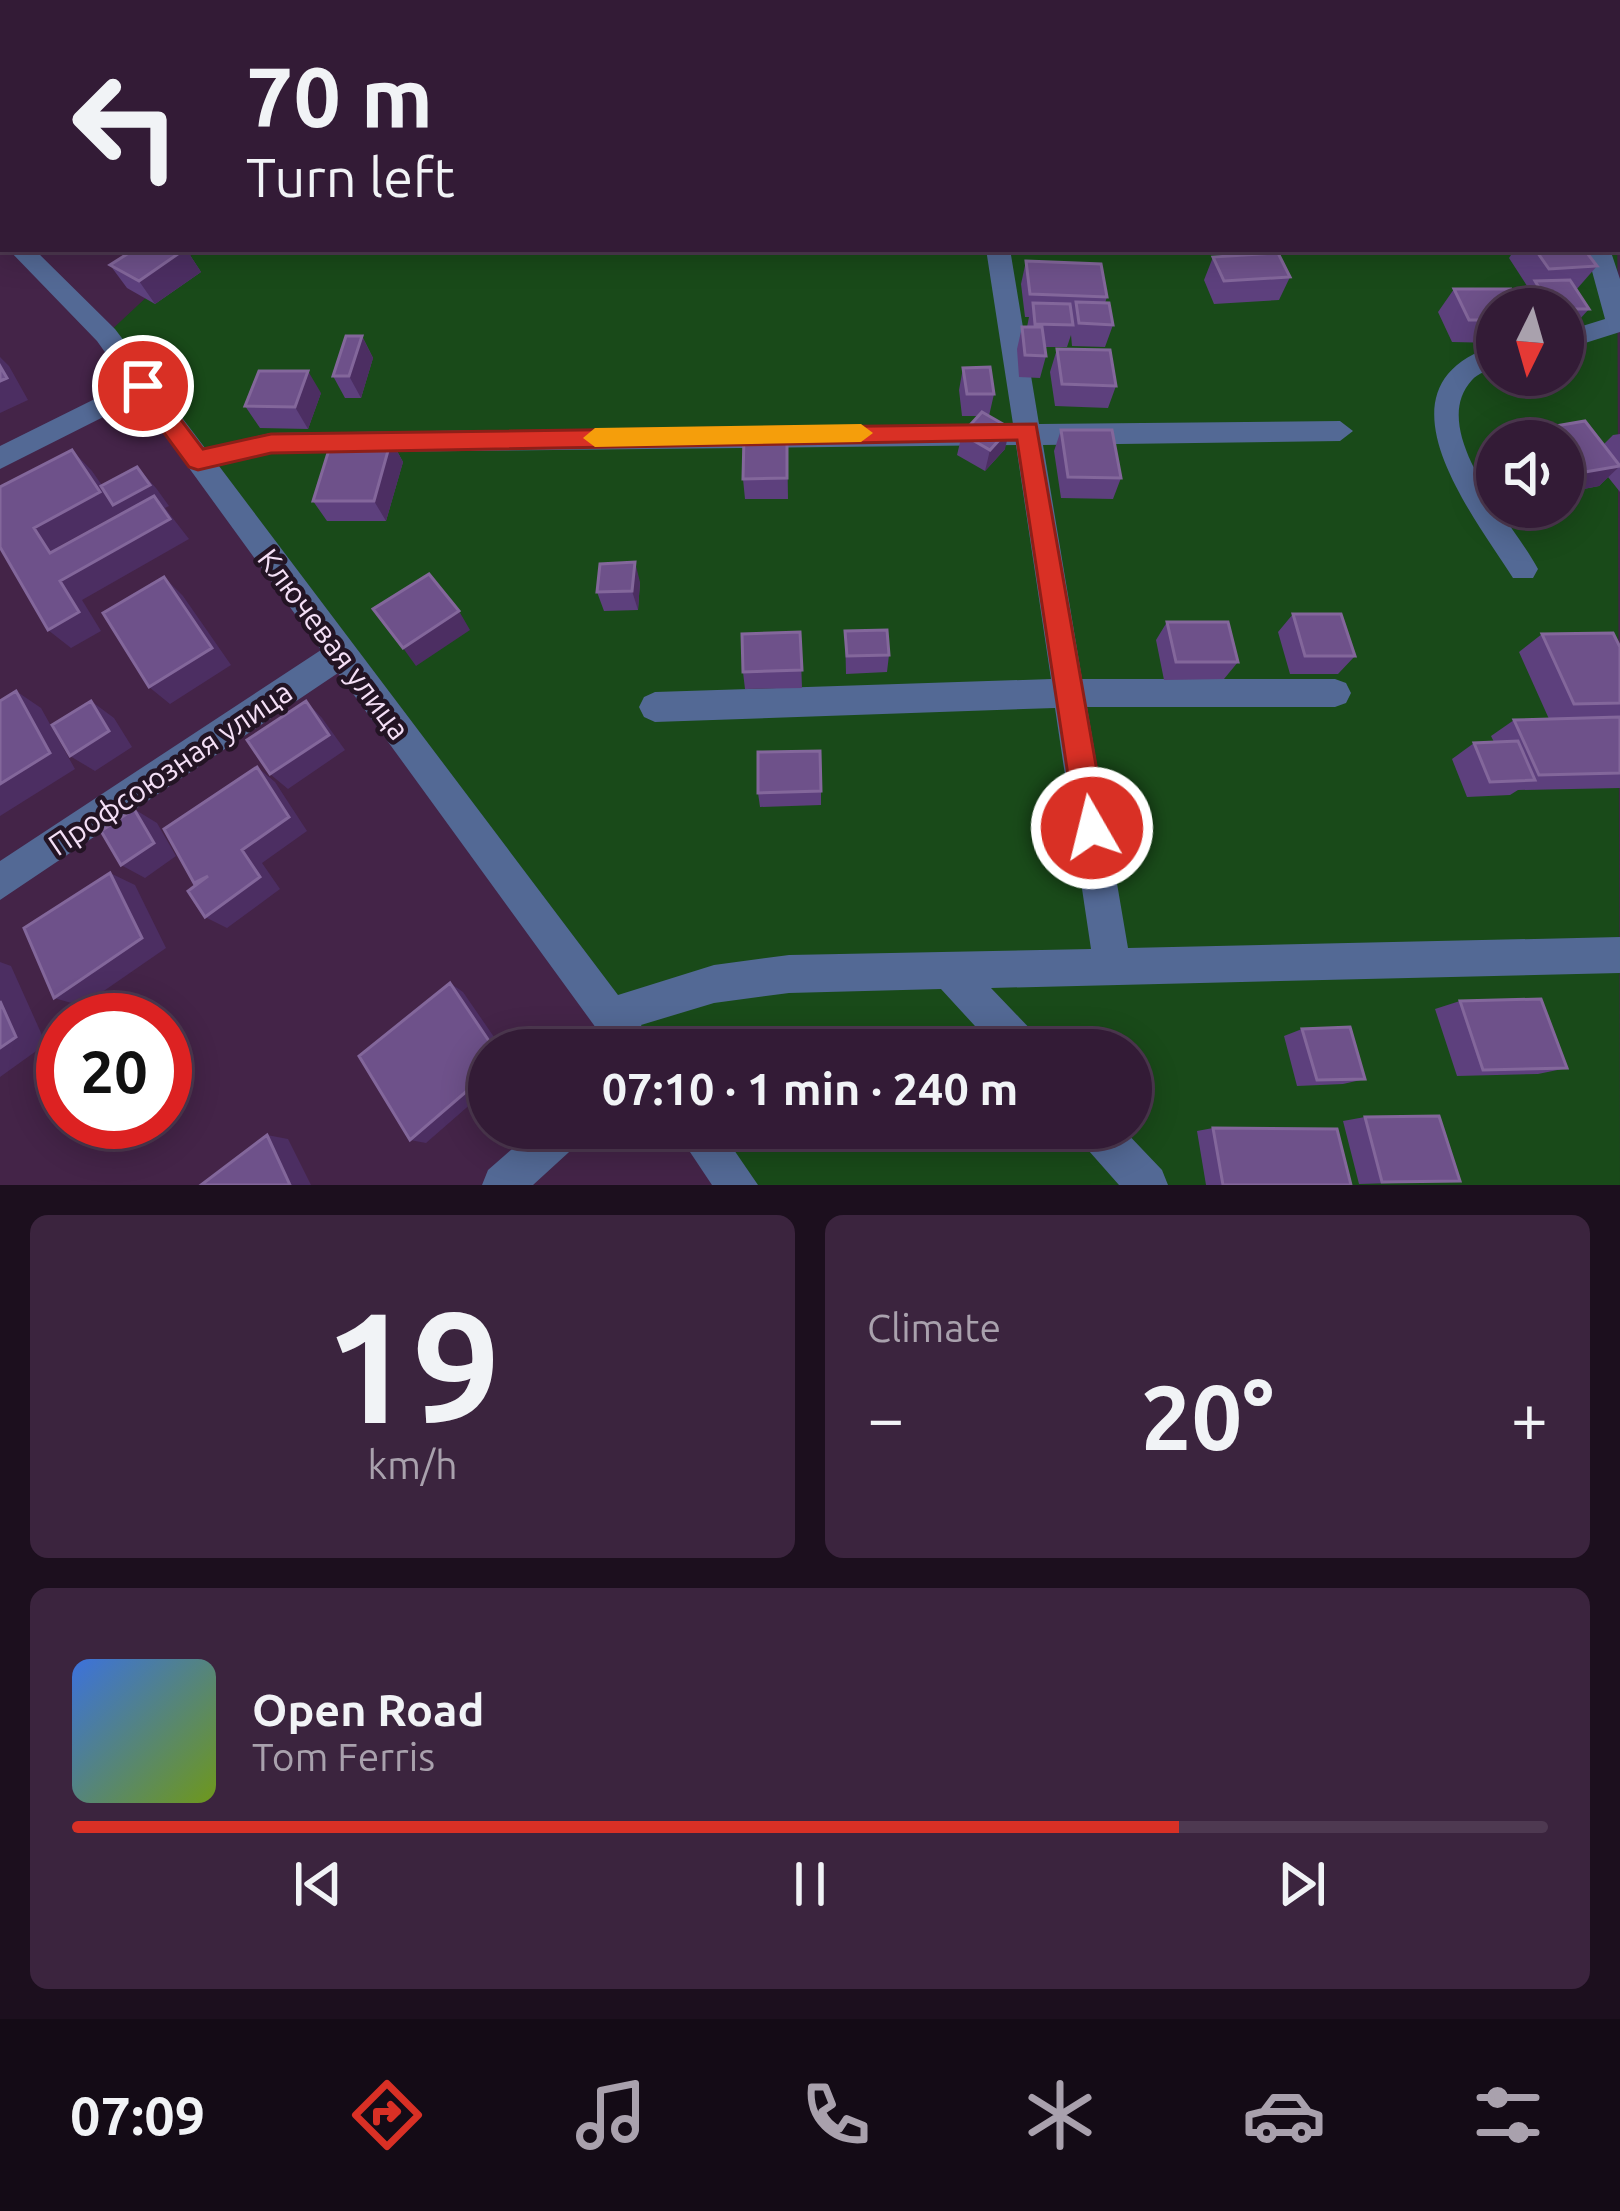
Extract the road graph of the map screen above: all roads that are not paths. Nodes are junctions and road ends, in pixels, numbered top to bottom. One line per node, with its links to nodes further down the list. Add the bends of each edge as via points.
1 (23, 252): 6 (street, Ключевая улица, via 77,302)
2 (998, 252): 7 (street)
3 (1599, 252): 4 (street, via 1617,325)
4 (1584, 335)
5 (1476, 366): 11 (street, via 1461,374 1448,410 1449,437)
6 (143, 386): 9 (street); 10 (street, Ключевая улица)
7 (1028, 430): 8 (street); 10 (street, via 271,443); 13 (street)
8 (1340, 431)
9 (0, 458)
10 (198, 460): 12 (street, Ключевая улица)
11 (1523, 569)
12 (341, 654): 16 (street, Профсоюзная улица); 20 (street, Ключевая улица)
13 (1071, 693): 14 (street); 15 (street); 18 (street)
14 (1335, 693)
15 (655, 707)
16 (0, 882)
17 (1620, 955): 18 (street)
18 (1112, 963): 19 (street)
19 (947, 968): 20 (street, via 714,984); 22 (street)
20 (610, 1016): 21 (street, Ключевая улица)
21 (620, 1029)
22 (1004, 1029)
23 (543, 1149): 26 (street)
24 (709, 1149): 27 (street)
25 (1114, 1149): 28 (street)
26 (503, 1185)
27 (736, 1185)
28 (1147, 1185)

